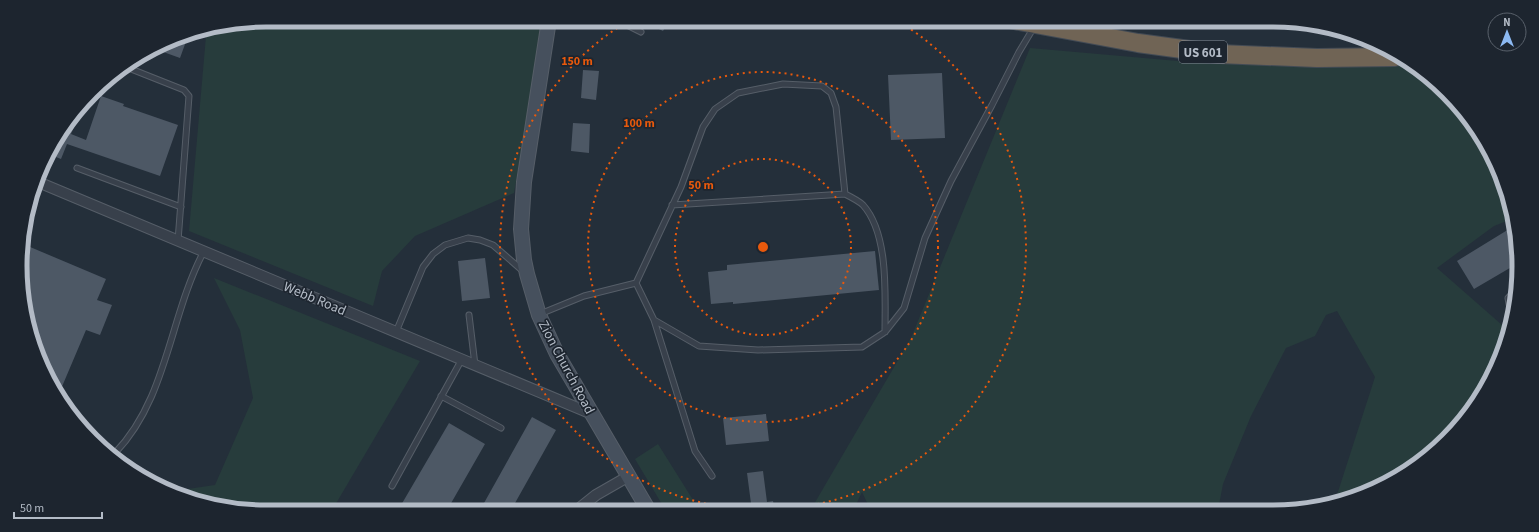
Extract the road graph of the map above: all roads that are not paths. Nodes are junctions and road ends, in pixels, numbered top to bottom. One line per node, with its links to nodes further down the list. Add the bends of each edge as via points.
1 (548, 27): 15 (street, Zion Church Road, via 524,182 522,229)
2 (631, 27): 5 (lane)
3 (1037, 27): 21 (lane, via 1019,52 951,181 925,238 904,308)
4 (1060, 27): 6 (highway, US 601, via 1138,43 1219,54 1317,58)
5 (641, 32)
6 (1388, 57)
7 (131, 69): 12 (lane, via 184,90 189,96)
8 (77, 168): 12 (lane)
9 (42, 184): 13 (street, Webb Road)
10 (845, 194): 11 (lane); 11 (lane, via 836,107 831,94 822,86 783,84 738,93 715,109 702,127); 21 (lane, via 862,204 874,219 884,259)
11 (672, 205): 16 (lane)
12 (181, 207): 13 (lane)
13 (178, 241): 14 (street, Webb Road)
14 (204, 251): 20 (street, Webb Road); 27 (lane, via 185,294 176,328 150,401 128,439)
15 (527, 274): 18 (street, Zion Church Road); 20 (lane, via 494,245 480,240 468,238 445,245 433,254 423,267)
16 (636, 283): 18 (lane, via 584,296); 19 (lane)
17 (469, 315): 23 (lane)
18 (539, 315): 25 (street, Zion Church Road, via 557,354)
19 (654, 320): 21 (lane, via 699,346 758,350 862,347); 29 (lane, via 695,451)
20 (396, 332): 22 (street, Webb Road)
21 (885, 332)
22 (462, 359): 23 (street, Webb Road); 24 (lane)
23 (476, 365): 25 (street, Webb Road)
24 (441, 396): 26 (lane); 30 (lane)
25 (592, 414): 28 (street, Zion Church Road)
26 (501, 428)
27 (116, 452)
28 (629, 476): 31 (street); 32 (street, Zion Church Road)
29 (712, 476)
30 (392, 486)
31 (584, 505)
32 (645, 505)

